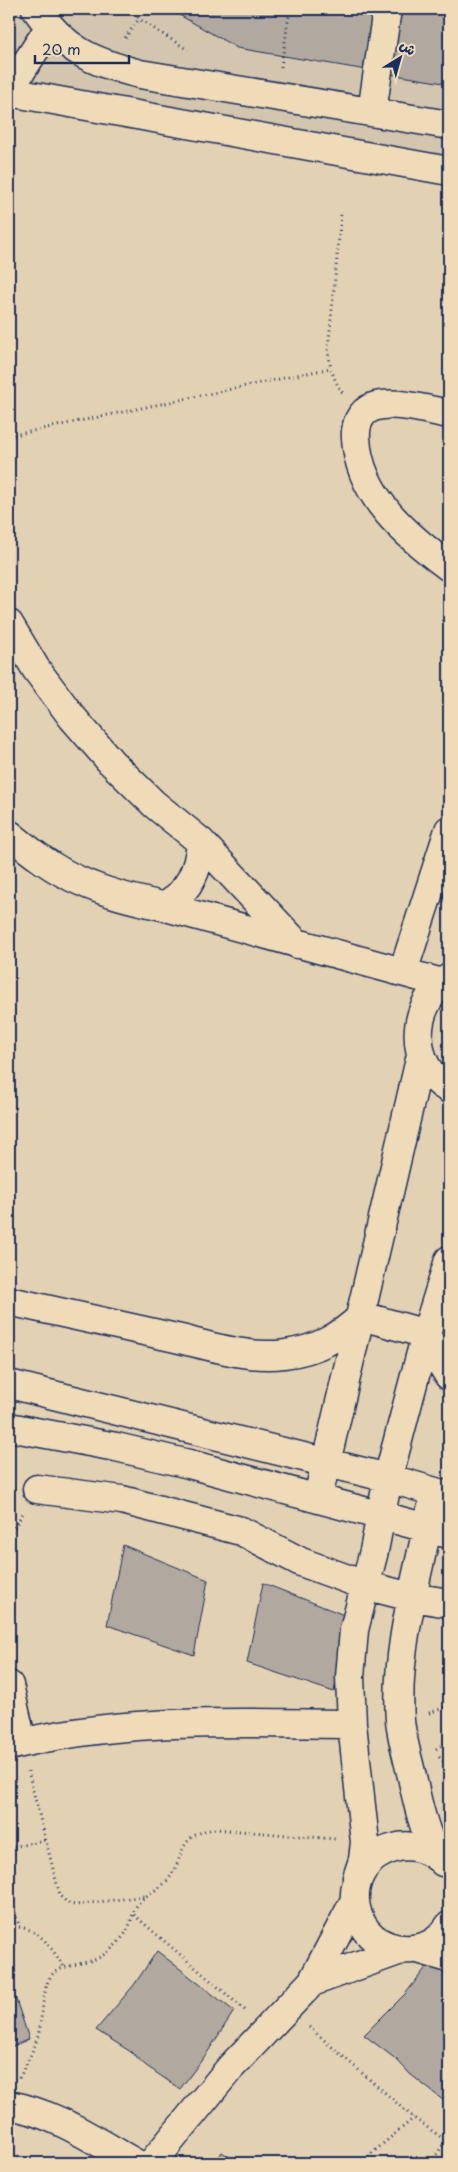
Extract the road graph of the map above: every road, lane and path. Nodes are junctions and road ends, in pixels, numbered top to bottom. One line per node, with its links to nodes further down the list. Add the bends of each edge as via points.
1 (132, 9): 5 (path, via 139,19)
2 (290, 9): 6 (path)
3 (386, 9): 8 (street)
4 (42, 18): 7 (street); 8 (street, via 75,50 106,66)
5 (194, 53)
6 (280, 75)
7 (9, 91): 10 (street)
8 (372, 112): 9 (street)
9 (449, 125)
10 (449, 171)
11 (341, 215): 12 (path, via 328,333)
12 (331, 368): 13 (path, via 337,386); 15 (path)
13 (362, 414): 14 (street, via 373,407 387,405); 16 (street, via 355,428 356,443 361,467 376,497 396,524)
14 (449, 414)
15 (9, 436)
16 (449, 567)
17 (9, 624): 20 (street, via 36,669 111,762 154,804)
18 (449, 830): 23 (street)
19 (9, 834): 21 (street, via 39,858 79,881 122,897)
20 (201, 842): 21 (street, via 199,861 192,879 181,895); 22 (street)
21 (166, 907): 22 (street)
22 (298, 944): 23 (street)
23 (403, 972): 24 (street)
24 (446, 981): 25 (street, via 423,1008 418,1039)
25 (421, 1054): 26 (street, via 430,1072); 29 (street)
26 (449, 1090)
27 (449, 1260): 30 (street)
28 (9, 1301): 29 (street, via 221,1348 283,1355 326,1344 346,1332)
29 (362, 1316): 30 (street); 34 (street)
30 (426, 1334): 31 (street); 35 (street)
31 (449, 1376)
32 (9, 1384): 34 (street)
33 (9, 1427): 38 (street, via 116,1446)
34 (328, 1463): 35 (street); 38 (street)
35 (388, 1478): 37 (street); 39 (street)
36 (37, 1489): 41 (street, via 122,1500 241,1531 301,1562)
37 (442, 1494): 40 (street)
38 (318, 1497): 39 (street)
39 (380, 1514): 40 (street); 41 (street)
40 (438, 1531): 42 (street)
41 (364, 1585): 42 (street); 45 (street, via 354,1630 350,1677)
42 (411, 1597): 43 (street); 52 (street, via 399,1681 400,1723 423,1827)
43 (449, 1604)
44 (9, 1685): 47 (street)
45 (352, 1724): 47 (street, via 205,1722 115,1727); 50 (street)
46 (449, 1740): 48 (path)
47 (15, 1744): 49 (path)
48 (433, 1751)
49 (45, 1840): 51 (path); 55 (path, via 57,1891 69,1904)
50 (365, 1842): 54 (street); 55 (path, via 205,1830 186,1843 168,1878)
51 (9, 1848)
52 (443, 1863): 54 (street, via 420,1848 402,1846 383,1851 368,1862)
53 (9, 1888): 57 (path)
54 (356, 1890): 60 (street, via 358,1920 369,1934 383,1945); 63 (street)
55 (146, 1896): 56 (path)
56 (134, 1915): 62 (path, via 126,1933 113,1948 96,1959); 65 (path)
57 (19, 1926): 59 (path); 62 (path, via 38,1933)
58 (449, 1926): 60 (street, via 433,1943)
59 (9, 1927)
60 (409, 1949): 61 (street); 63 (street)
61 (449, 1958)
62 (64, 1967): 66 (path, via 50,1976 38,2036)
63 (312, 1982): 64 (street)
64 (287, 2008): 65 (street); 67 (path)
65 (267, 2029): 71 (street, via 230,2068)
66 (13, 2094): 70 (street, via 32,2109)
67 (414, 2118): 69 (path); 72 (path)
68 (449, 2136): 69 (path)
69 (446, 2140): 73 (path)
70 (135, 2163)
71 (152, 2163)
72 (360, 2163)
73 (431, 2163)

